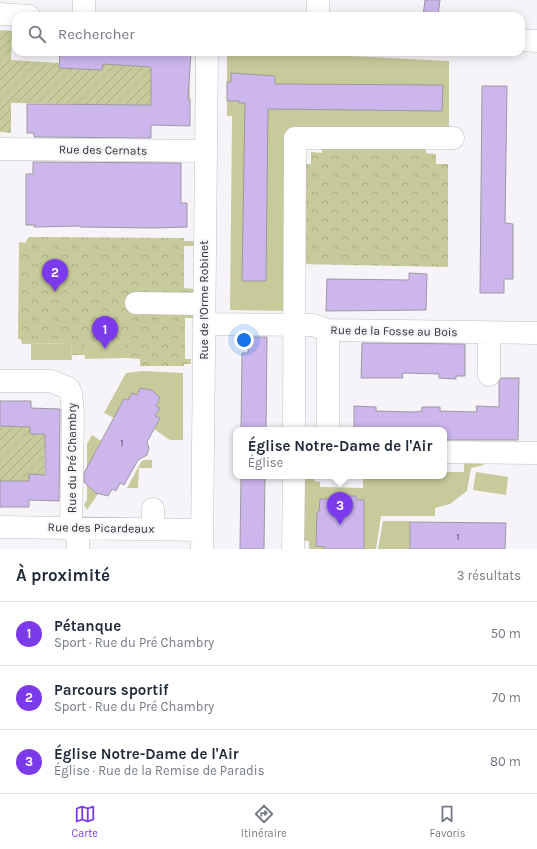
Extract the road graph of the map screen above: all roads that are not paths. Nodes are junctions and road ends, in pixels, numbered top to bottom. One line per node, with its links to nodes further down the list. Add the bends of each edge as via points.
1 (84, 0): 3 (street)
2 (318, 0): 4 (street)
3 (84, 12)
4 (318, 12)
5 (0, 14): 6 (street)
6 (12, 15)
7 (525, 40): 8 (street)
8 (537, 41)
9 (207, 56): 12 (street, Rue de l'Orme Robinet)
10 (453, 138): 15 (street, via 295,138)
11 (0, 149): 12 (street, Rue des Cernats)
12 (206, 151): 14 (street, Rue de l'Orme Robinet)
13 (136, 303): 14 (street, Rue de la Fosse au Bois)
14 (204, 314): 15 (street, Rue de la Fosse au Bois); 28 (street, Rue de l'Orme Robinet)
15 (294, 325): 16 (street, Rue de la Fosse au Bois); 21 (street)
16 (328, 330): 17 (street, Rue de la Fosse au Bois); 22 (street)
17 (489, 333): 18 (street, Rue de la Fosse au Bois); 19 (street)
18 (537, 333)
19 (489, 375)
20 (0, 381): 27 (street, Rue du Pré Chambry, via 52,381 68,388 71,394)
21 (294, 427)
22 (328, 427)
23 (447, 452): 24 (street)
24 (537, 453)
25 (294, 479): 30 (street)
26 (0, 527): 27 (street, Rue des Picardeaux)
27 (71, 528): 28 (street, Rue des Picardeaux, via 153,519); 29 (street, Rue du Pré Chambry, via 78,537)
28 (202, 539)
29 (78, 549)
30 (293, 549)

